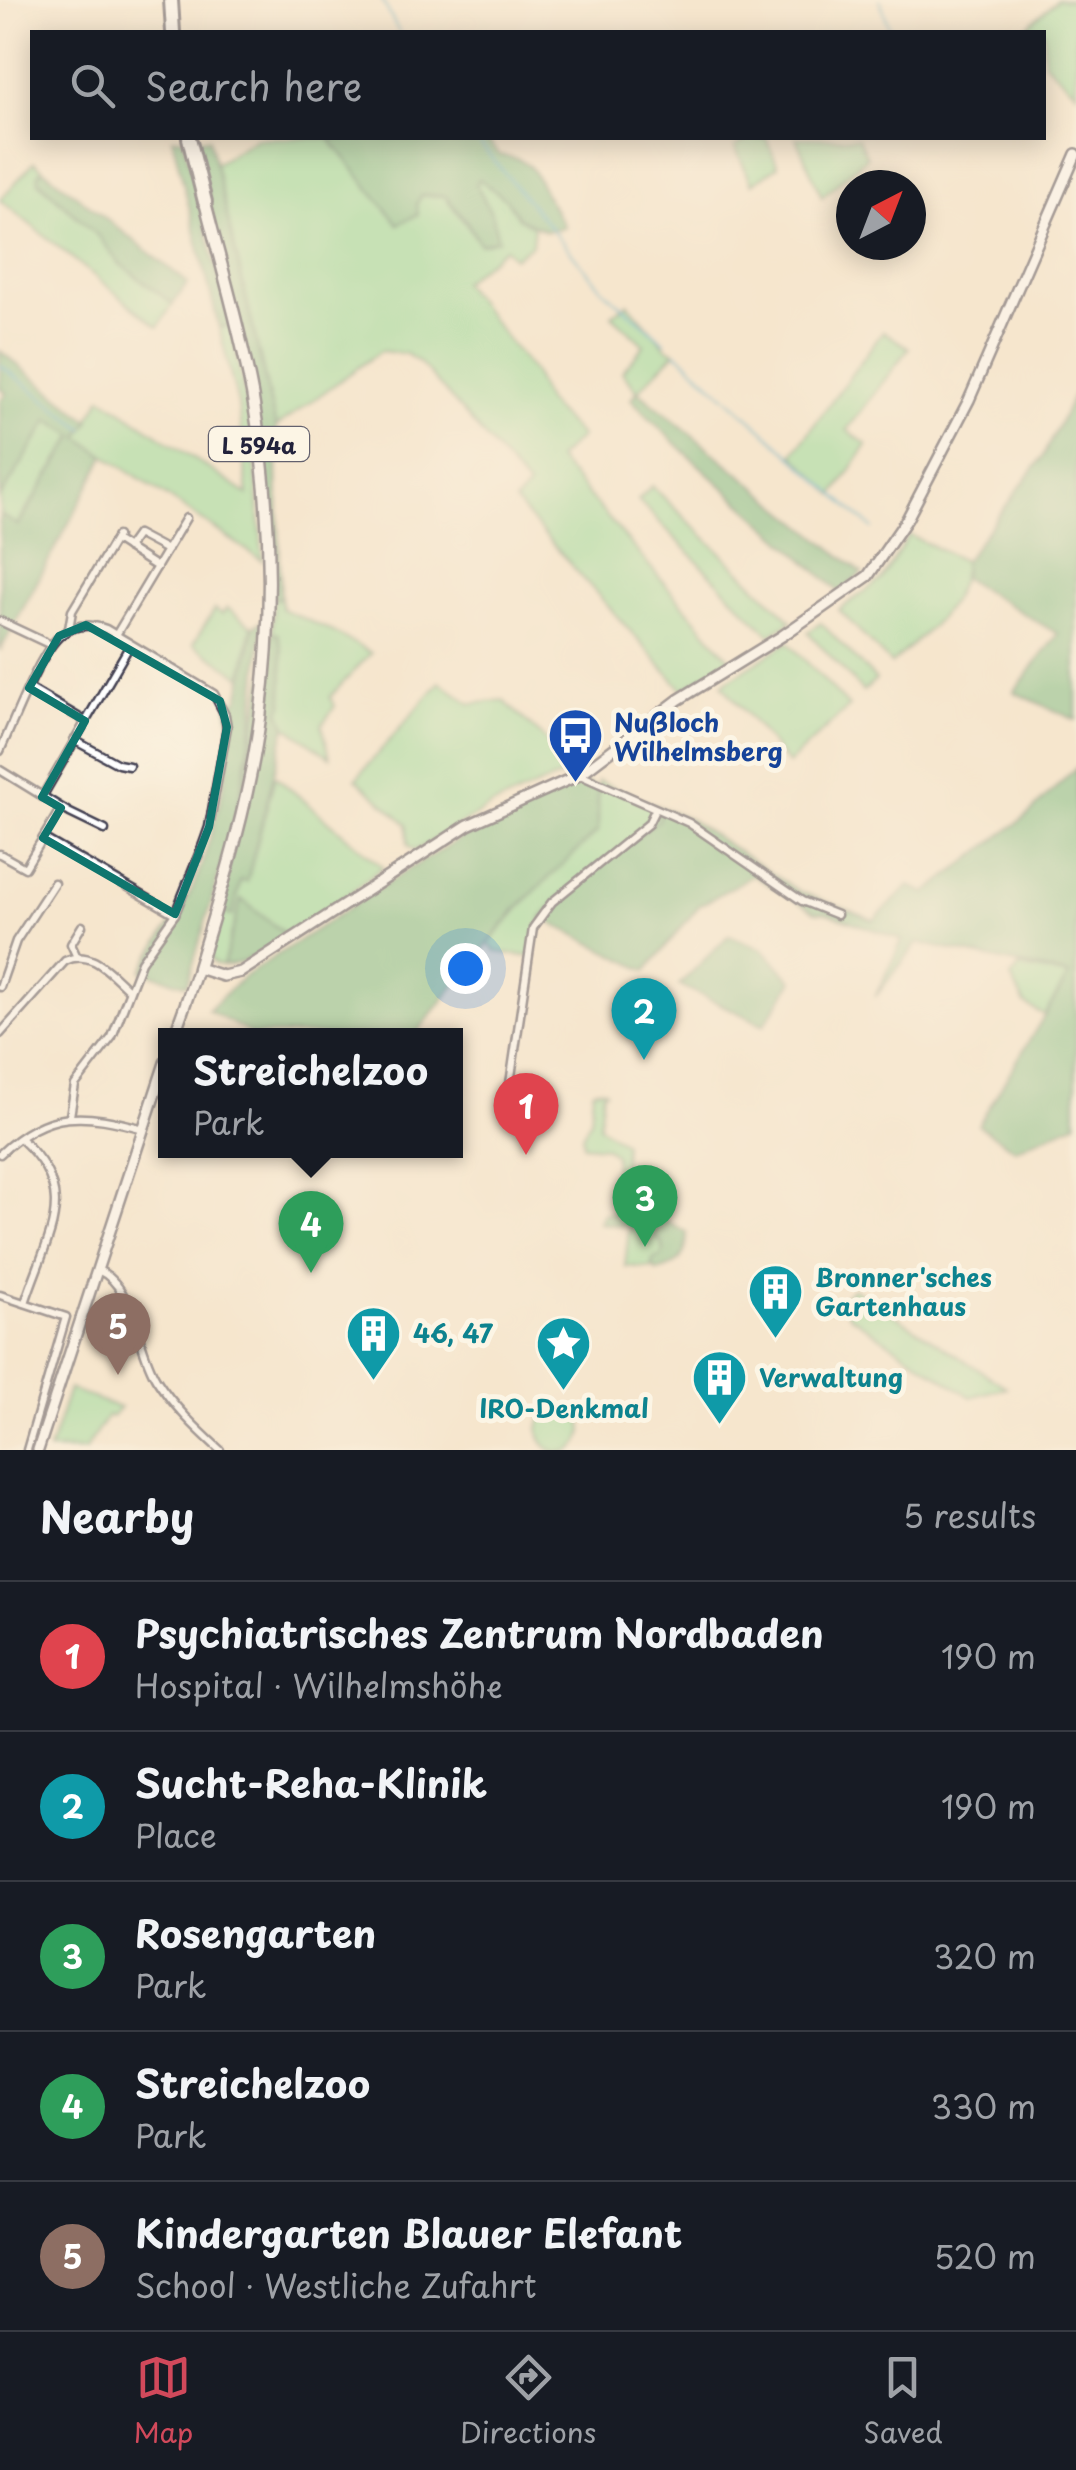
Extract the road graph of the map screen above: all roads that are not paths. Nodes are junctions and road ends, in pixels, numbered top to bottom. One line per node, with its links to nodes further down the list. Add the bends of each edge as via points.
1 (171, 0): 2 (highway)
2 (174, 30)
3 (190, 140): 5 (highway, L 594a)
4 (1076, 154): 21 (main road, via 970,400 907,520 868,576)
5 (205, 202): 33 (main road, L 594a, via 252,392 268,603 260,722)
6 (186, 518): 8 (street)
7 (127, 548): 8 (street, via 137,534); 9 (street); 11 (street, via 116,538 72,611)
8 (167, 550): 9 (street)
9 (157, 566): 12 (street)
10 (0, 621): 13 (street)
11 (70, 629): 12 (street, via 96,626); 13 (street)
12 (116, 635): 14 (street)
13 (51, 644): 15 (street)
14 (130, 645): 16 (street); 29 (street, via 214,694 226,715 209,827)
15 (29, 688): 16 (street); 18 (street)
16 (86, 721): 17 (street)
17 (74, 740): 19 (street); 22 (street)
18 (0, 751)
19 (129, 766)
20 (0, 770): 22 (street)
21 (578, 774): 24 (street); 33 (main road, via 468,825 241,972 222,976)
22 (42, 796): 23 (street)
23 (61, 808): 25 (street); 26 (street)
24 (656, 810): 30 (street, via 689,823 802,901); 41 (street, via 648,824 544,910 533,928)
25 (105, 830)
26 (43, 838): 27 (street, via 25,868); 29 (street)
27 (0, 854)
28 (54, 883): 34 (street, via 16,941)
29 (174, 914): 35 (street)
30 (837, 915)
31 (82, 926): 32 (street, via 71,944)
32 (76, 956): 35 (street, via 94,960); 37 (street)
33 (198, 968): 38 (main road)
34 (0, 987)
35 (129, 990): 42 (street, via 104,1051 75,1085)
36 (0, 1020): 37 (street)
37 (10, 1022): 39 (street)
38 (177, 1028)
39 (0, 1034)
40 (158, 1085): 43 (main road)
41 (508, 1097)
42 (70, 1116): 43 (street); 44 (street)
43 (144, 1129): 46 (main road)
44 (20, 1138): 45 (street); 48 (street, via 50,1172 58,1200)
45 (0, 1154)
46 (98, 1270): 50 (main road); 51 (street, via 120,1286 156,1379)
47 (0, 1296): 48 (street)
48 (25, 1303): 49 (street, via 66,1317)
49 (27, 1450)
50 (38, 1450)
51 (220, 1450)

